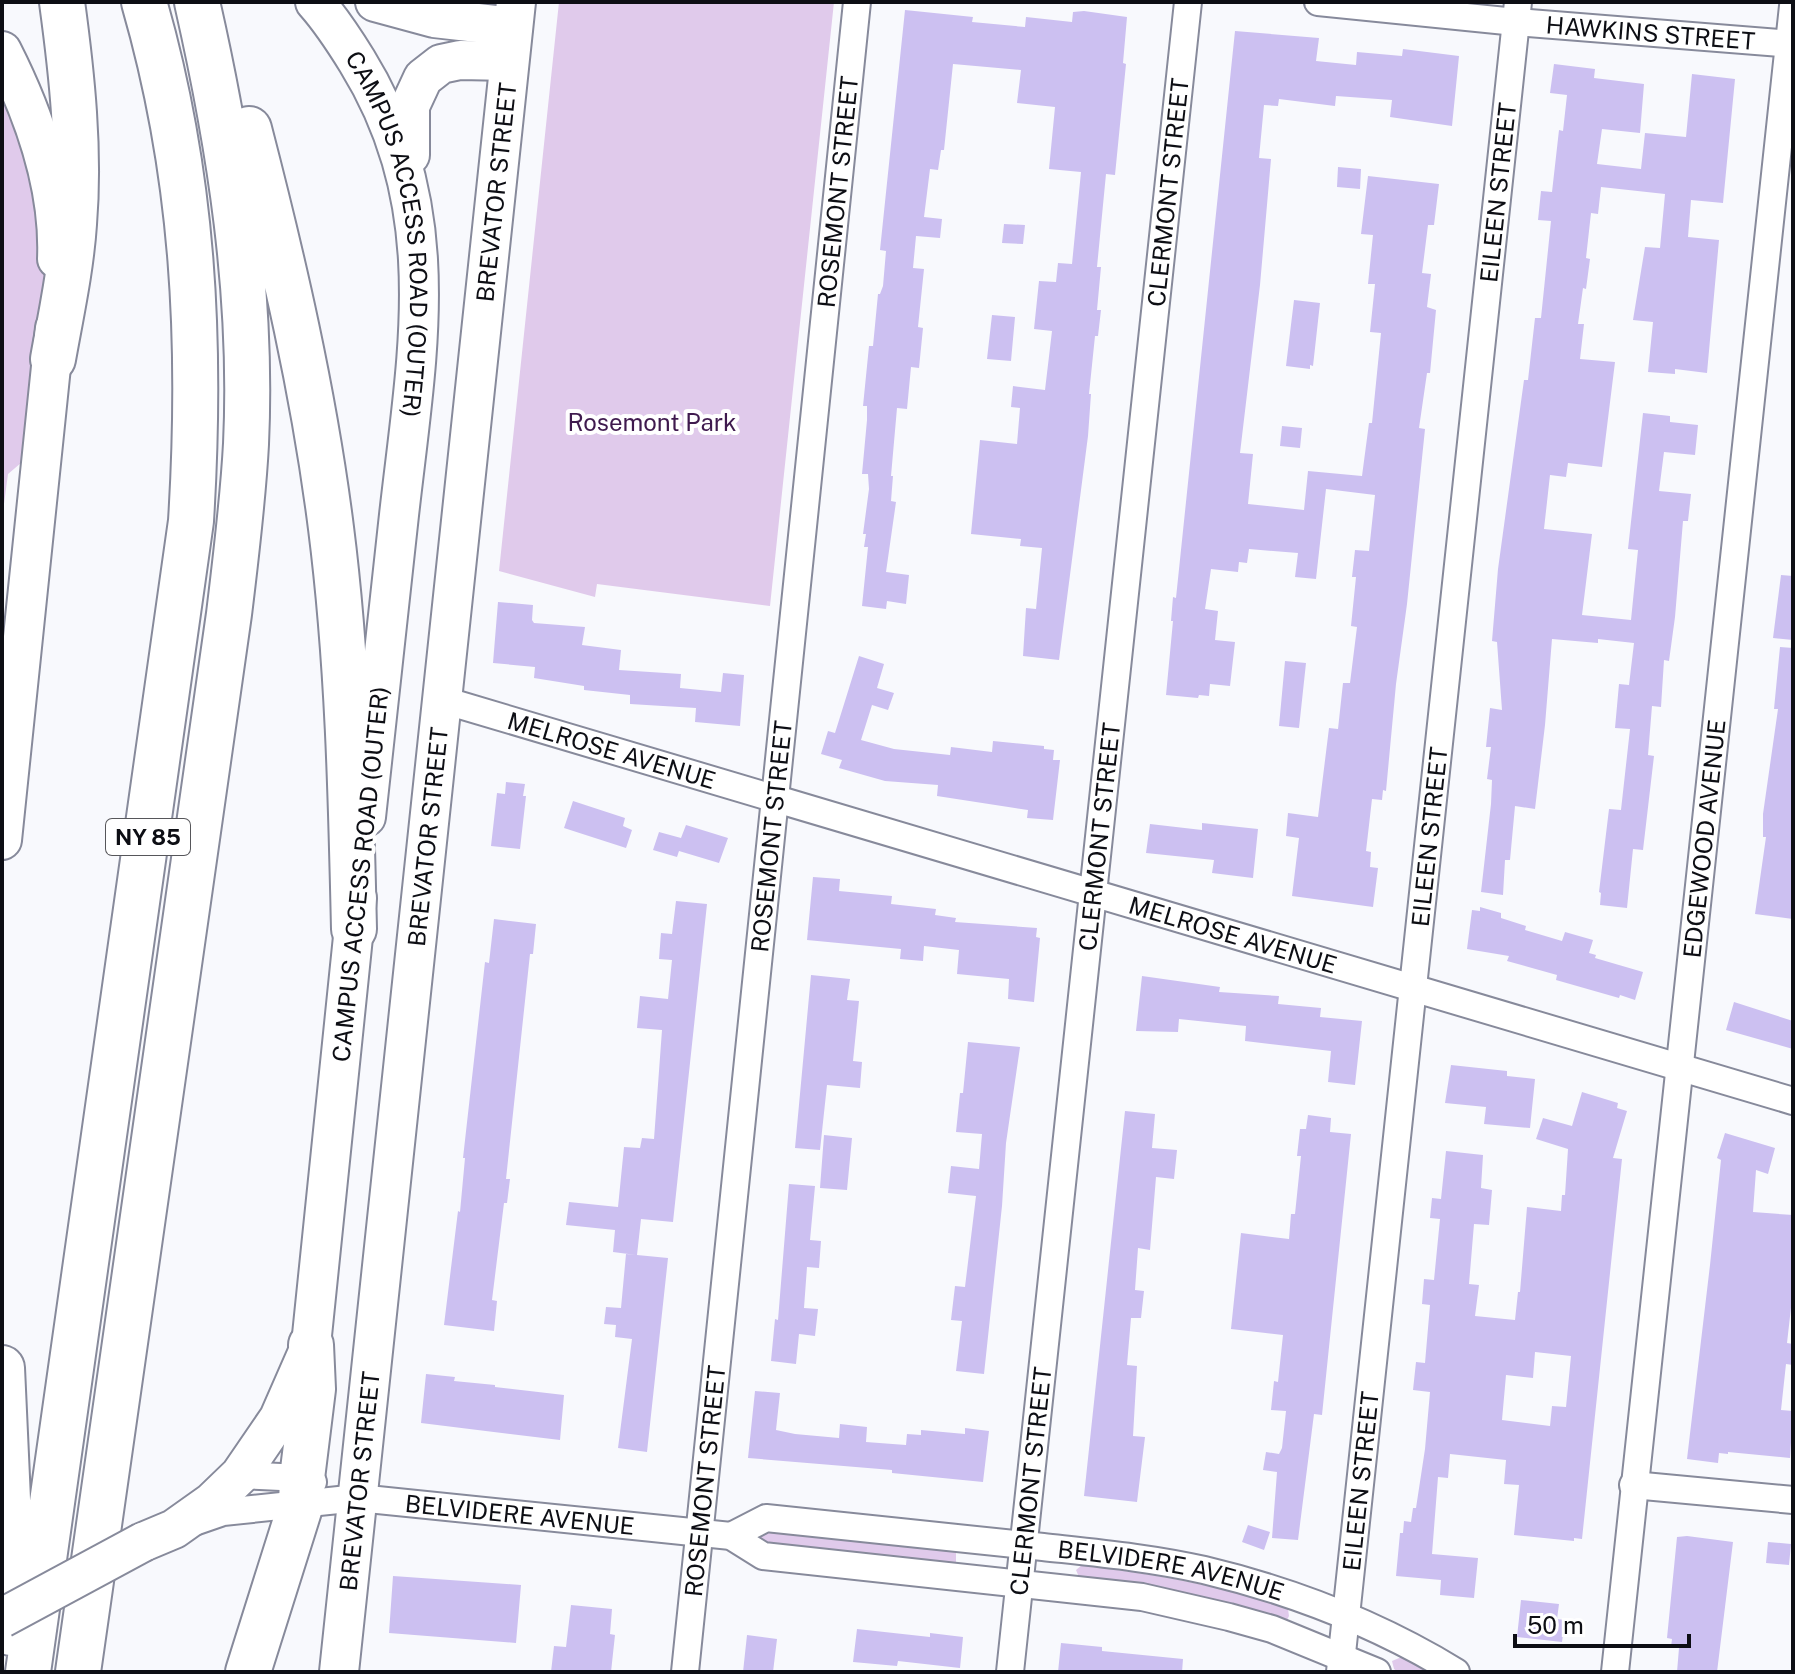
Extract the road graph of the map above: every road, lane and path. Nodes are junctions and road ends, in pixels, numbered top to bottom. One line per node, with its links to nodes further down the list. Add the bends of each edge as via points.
1 (62, 2): 16 (highway, via 76,178 70,267)
2 (144, 2): 41 (highway, NY 85, via 169,102 192,265 197,352 192,507)
3 (197, 2): 42 (highway, NY 85, via 218,92 237,220 246,442 229,614)
4 (216, 2): 21 (highway, via 283,264 325,487 343,659)
5 (315, 2): 15 (street, CAMPUS ACCESS ROAD (OUTER), via 374,90 399,149)
6 (375, 2): 12 (street)
7 (857, 2): 18 (street, ROSEMONT STREET)
8 (1188, 2): 20 (street, CLERMONT STREET)
9 (1318, 2): 11 (street, HAWKINS STREET)
10 (1793, 6): 13 (street, EDGEWOOD AVENUE)
11 (1517, 12): 13 (street, HAWKINS STREET); 22 (street, EILEEN STREET)
12 (513, 30): 15 (street, via 423,78 410,106); 17 (street, BREVATOR STREET)
13 (1791, 44): 23 (street, EDGEWOOD AVENUE)
14 (2, 51): 16 (street, via 34,123 50,184 58,249)
15 (410, 194): 21 (street, CAMPUS ACCESS ROAD (OUTER), via 419,250 418,347)
16 (53, 359): 19 (street)
17 (443, 700): 18 (street, MELROSE AVENUE); 30 (street, BREVATOR STREET)
18 (773, 797): 20 (street, MELROSE AVENUE); 32 (street, ROSEMONT STREET)
19 (2, 840)
20 (1092, 894): 22 (street, MELROSE AVENUE); 35 (street, CLERMONT STREET)
21 (354, 929): 25 (street, CAMPUS ACCESS ROAD (OUTER))
22 (1412, 988): 23 (street, MELROSE AVENUE); 37 (street, EILEEN STREET)
23 (1681, 1069): 24 (street, MELROSE AVENUE); 28 (street, EDGEWOOD AVENUE)
24 (1793, 1101)
25 (311, 1345): 27 (street, CAMPUS ACCESS ROAD (OUTER), via 279,1418); 29 (highway, via 313,1389)
26 (2, 1368): 40 (highway, via 12,1587)
27 (240, 1475): 29 (street, BELVIDERE AVENUE); 33 (street, CAMPUS ACCESS ROAD (OUTER), via 212,1502)
28 (1633, 1485): 31 (street); 49 (street, EDGEWOOD AVENUE)
29 (301, 1491): 30 (street, BELVIDERE AVENUE); 33 (street, BELVIDERE AVENUE); 43 (highway)
30 (358, 1498): 32 (street, BELVIDERE AVENUE); 44 (street, BREVATOR STREET)
31 (1793, 1500)
32 (700, 1534): 34 (street, BELVIDERE AVENUE); 45 (street, ROSEMONT STREET)
33 (159, 1536): 38 (street, CAMPUS ACCESS ROAD (OUTER), bridge)
34 (731, 1536): 35 (street, BELVIDERE AVENUE, via 766,1518); 36 (street, BELVIDERE AVENUE, via 763,1556)
35 (1023, 1545): 36 (street, CLERMONT STREET); 37 (street, BELVIDERE AVENUE, via 1203,1570)
36 (1019, 1584): 39 (street, BELVIDERE AVENUE, via 1142,1597 1214,1613 1272,1629); 46 (street, CLERMONT STREET)
37 (1346, 1616): 39 (street, EILEEN STREET); 48 (street, BELVIDERE AVENUE)
38 (2, 1618)
39 (1341, 1665): 47 (street, BELVIDERE AVENUE)
40 (7, 1672)
41 (28, 1672)
42 (78, 1672)
43 (248, 1672)
44 (339, 1672)
45 (685, 1672)
46 (1010, 1672)
47 (1377, 1672)
48 (1456, 1672)
49 (1615, 1672)

